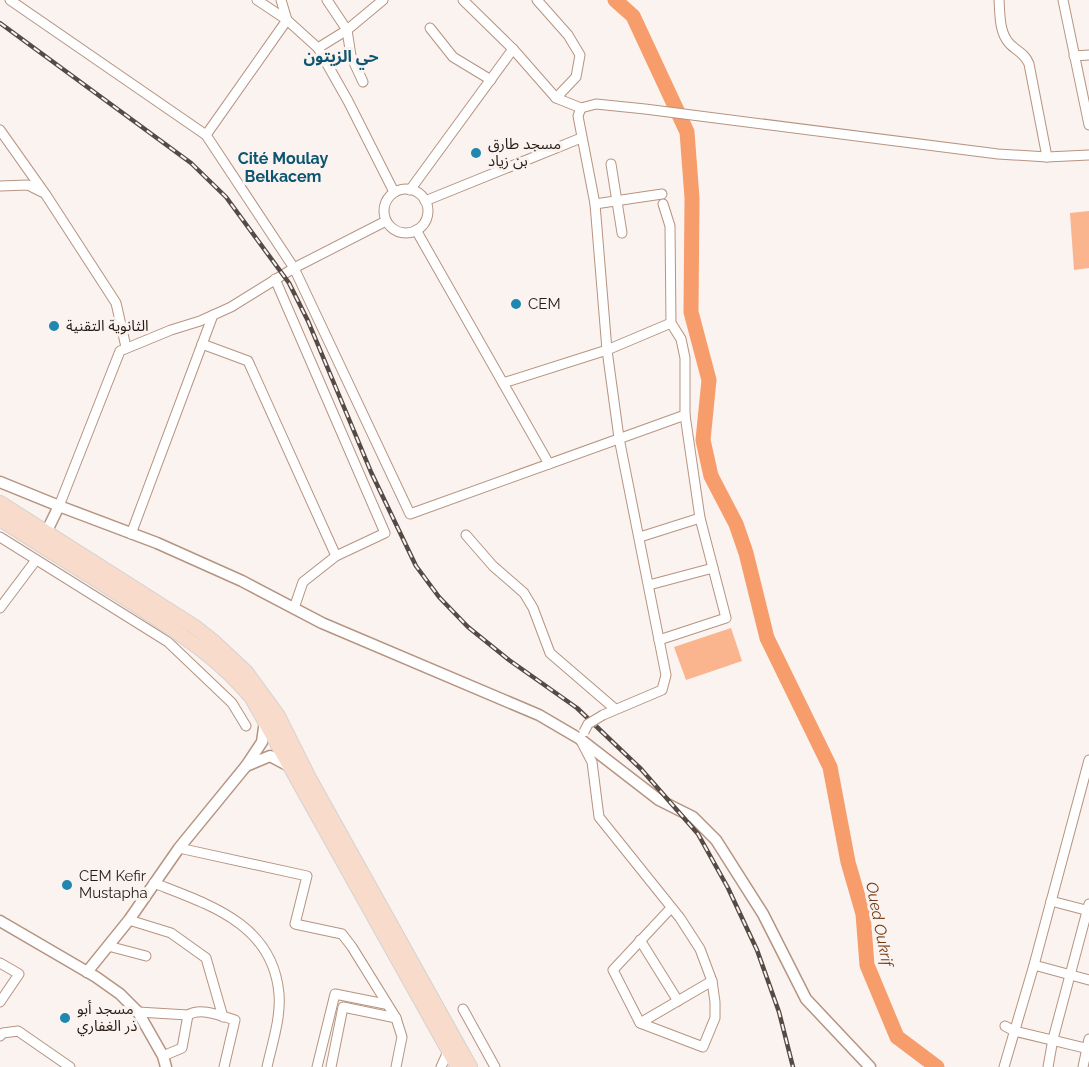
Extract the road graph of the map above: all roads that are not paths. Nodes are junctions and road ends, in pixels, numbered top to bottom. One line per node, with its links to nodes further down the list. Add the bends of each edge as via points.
1 (10, 0): 24 (street)
2 (257, 0): 10 (street)
3 (281, 0): 10 (street)
4 (327, 0): 12 (street)
5 (383, 0): 12 (street)
6 (464, 0): 14 (street)
7 (537, 0): 20 (street, via 580,55 576,77)
8 (999, 0): 27 (street, via 1004,35 1029,63)
9 (1064, 0): 16 (street)
10 (287, 20): 13 (street); 24 (street)
11 (430, 28): 17 (street, via 453,57)
12 (347, 30): 13 (street); 18 (street, via 351,56)
13 (318, 48): 31 (street)
14 (513, 49): 17 (street); 20 (street)
15 (1089, 55): 16 (street)
16 (1074, 56): 19 (street)
17 (491, 80): 30 (street)
18 (363, 82)
19 (1085, 85): 22 (street)
20 (556, 98): 21 (street)
21 (581, 108): 25 (street); 27 (street, via 596,104 645,109 880,141)
22 (1089, 125)
23 (0, 130): 33 (street)
24 (206, 135): 41 (street)
25 (581, 138): 35 (street); 36 (street)
26 (1089, 155): 27 (street)
27 (1047, 157)
28 (611, 164): 34 (street)
29 (0, 186): 33 (street, via 28,184)
30 (410, 190): 31 (street); 35 (street)
31 (394, 192): 38 (street, via 384,207)
32 (662, 194): 34 (street)
33 (46, 195): 46 (street, via 116,303)
34 (617, 200): 36 (street); 40 (street)
35 (425, 201): 39 (street, via 427,214)
36 (595, 204): 47 (street)
37 (663, 204): 44 (street, via 670,226)
38 (386, 221): 39 (street, via 396,231); 41 (street)
39 (416, 230): 48 (street)
40 (622, 233)
41 (294, 268): 42 (street); 51 (street, via 410,514)
42 (275, 279): 43 (street); 62 (street, via 385,533)
43 (213, 315): 45 (street); 46 (street)
44 (671, 323): 47 (street); 49 (street, via 686,358)
45 (202, 344): 57 (street); 62 (street, via 248,361)
46 (126, 347): 54 (street, via 120,351 109,375)
47 (607, 350): 48 (street); 50 (street)
48 (503, 383): 51 (street)
49 (685, 415): 50 (street); 55 (street)
50 (619, 438): 51 (street); 60 (street)
51 (549, 464)
52 (0, 482): 54 (street)
53 (0, 503): 61 (main road)
54 (59, 506): 57 (street); 61 (street)
55 (700, 518): 60 (street); 64 (street)
56 (0, 519): 61 (main road)
57 (131, 534): 67 (street, via 242,581)
58 (466, 535): 69 (street, via 492,566 524,593 550,653)
59 (0, 537): 63 (street)
60 (640, 537): 65 (street)
61 (43, 538): 70 (main road, via 203,649 233,675); 74 (main road, via 214,642 246,672 278,716)
62 (336, 556): 67 (street, via 303,582)
63 (36, 560): 66 (street); 71 (street, via 168,642 232,703)
64 (713, 568): 65 (street); 68 (street, via 726,618)
65 (648, 585): 68 (street)
66 (0, 608)
67 (294, 609): 72 (street)
68 (659, 640): 69 (street, via 666,675 662,690)
69 (615, 709): 72 (street, bridge, via 588,724)
70 (265, 721): 73 (street); 74 (main road)
71 (246, 726)
72 (582, 735): 80 (street, via 592,762 598,817); 116 (street, via 659,800 693,817 716,840 763,914 806,999)
73 (262, 742): 74 (street); 76 (street)
74 (279, 746): 76 (street); 106 (main road); 106 (main road, via 310,780)
75 (1089, 760): 79 (street)
76 (246, 766): 77 (street)
77 (179, 848): 78 (street); 95 (street, via 307,876 295,924 342,934)
78 (154, 883): 82 (street); 110 (street, via 236,919 261,943 273,962 279,996)
79 (1051, 901): 81 (street); 88 (street)
80 (671, 908): 84 (street); 92 (street, via 700,949)
81 (1088, 909): 90 (street)
82 (129, 920): 85 (street); 99 (street, via 171,933 206,958)
83 (0, 921): 89 (street)
84 (640, 940): 93 (street); 101 (street, via 613,970)
85 (108, 946): 86 (street); 89 (street)
86 (146, 956)
87 (0, 963): 94 (street, via 19,974)
88 (1034, 965): 90 (street); 102 (street)
89 (87, 972): 97 (street, via 120,994)
90 (1071, 974): 91 (street); 104 (street)
91 (1089, 980)
92 (712, 981): 93 (street); 101 (street, via 714,1018 703,1047)
93 (678, 1001): 101 (street)
94 (0, 1002)
95 (386, 1004): 100 (street); 111 (street, via 335,994)
96 (463, 1009): 115 (street)
97 (138, 1012): 98 (street); 107 (street)
98 (188, 1015): 99 (street, via 194,1012); 107 (street, via 182,1048)
99 (223, 1017): 109 (street, via 235,1020)
100 (396, 1018): 112 (street, via 344,1007); 113 (street, via 402,1037)
101 (640, 1023)
102 (1009, 1029): 104 (street); 117 (street)
103 (0, 1035): 108 (street, via 18,1031)
104 (1053, 1039): 105 (street); 118 (street)
105 (1088, 1045): 119 (street)
106 (453, 1056): 114 (main road)
107 (164, 1062)
108 (70, 1067)
109 (224, 1067)
110 (267, 1067)
111 (317, 1067)
112 (331, 1067)
113 (396, 1067)
114 (470, 1067)
115 (495, 1067)
116 (870, 1067)
117 (1004, 1067)
118 (1048, 1067)
119 (1083, 1067)

